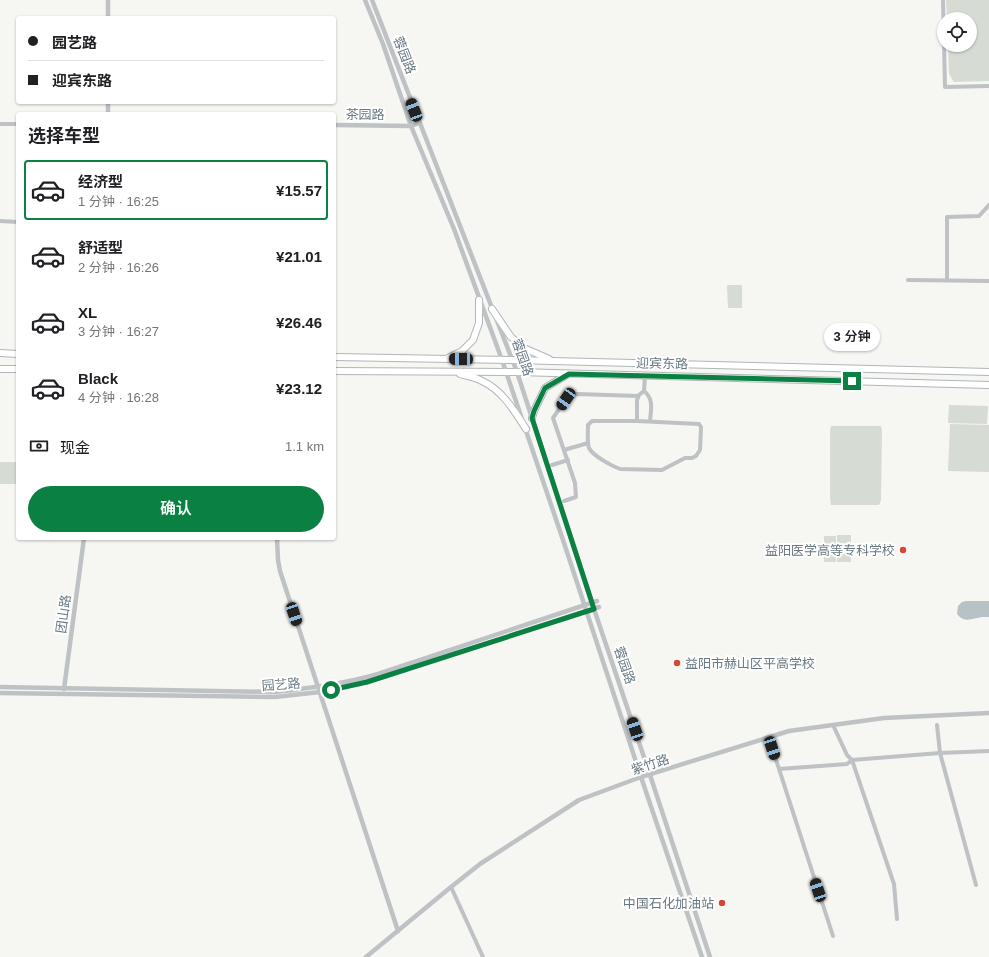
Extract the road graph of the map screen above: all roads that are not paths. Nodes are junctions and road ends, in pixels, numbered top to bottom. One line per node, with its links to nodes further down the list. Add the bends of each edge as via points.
1 (108, 0): 5 (street)
2 (366, 0): 11 (street, 蓉园路)
3 (372, 0): 7 (street, 蓉园路)
4 (943, 0): 6 (street, via 945,87)
5 (108, 16)
6 (989, 86)
7 (419, 123): 11 (street, 茶园路); 19 (street, 蓉园路)
8 (0, 124): 9 (street)
9 (16, 124)
10 (336, 125): 11 (street, 茶园路)
11 (412, 126): 18 (street, 蓉园路)
12 (989, 206): 16 (street, via 979,216 947,217)
13 (0, 221): 14 (street)
14 (16, 222)
15 (908, 280): 16 (street)
16 (947, 280): 17 (street)
17 (989, 280)
18 (479, 300): 23 (highway, via 479,323 474,340 462,351); 24 (street, 蓉园路)
19 (492, 309): 25 (street, 蓉园路); 26 (highway, via 511,336 526,349)
20 (0, 354): 21 (highway)
21 (16, 354)
22 (336, 357): 23 (highway, 迎宾东路)
23 (446, 359): 24 (highway, 迎宾东路); 32 (highway)
24 (502, 360): 25 (highway, 迎宾东路); 34 (street, 蓉园路)
25 (512, 360): 26 (highway, 迎宾东路); 35 (street, 蓉园路)
26 (554, 361): 27 (highway, 迎宾东路)
27 (581, 361): 28 (highway, 迎宾东路); 38 (highway)
28 (806, 367): 36 (highway, 迎宾东路); 40 (highway)
29 (0, 369): 30 (highway)
30 (16, 369)
31 (336, 371): 32 (highway, 迎宾东路)
32 (445, 372): 33 (highway, 迎宾东路)
33 (453, 372): 34 (highway, 迎宾东路); 47 (highway, via 481,380 497,390)
34 (506, 372): 35 (highway, 迎宾东路); 47 (street, 蓉园路)
35 (517, 372): 37 (highway, 迎宾东路); 44 (street, 蓉园路)
36 (989, 372)
37 (569, 374): 38 (highway, 迎宾东路); 44 (highway, via 545,388)
38 (580, 374): 39 (highway, 迎宾东路)
39 (645, 376): 40 (highway, 迎宾东路); 42 (street)
40 (806, 380): 41 (highway, 迎宾东路)
41 (989, 385)
42 (644, 391): 43 (street); 46 (street, via 651,400)
43 (638, 396): 45 (street); 49 (street, via 577,394 566,399 553,418)
44 (532, 418): 56 (street, 蓉园路)
45 (637, 421): 46 (street); 48 (street, via 592,421 588,426)
46 (650, 421): 48 (street, via 699,424 700,450 696,456 662,470 620,469 593,453)
47 (526, 429): 57 (street, 蓉园路)
48 (588, 443): 49 (street)
49 (564, 450): 50 (street)
50 (568, 460): 51 (street); 52 (street, via 575,483 576,498)
51 (552, 465)
52 (564, 500)
53 (84, 540): 62 (street, 团山路)
54 (277, 540): 63 (street, via 280,571)
55 (597, 601): 56 (street, 园艺路)
56 (592, 603): 57 (street, 园艺路); 59 (street, 蓉园路)
57 (585, 606): 60 (street, 蓉园路); 63 (street, 园艺路, via 378,674)
58 (599, 607): 59 (street, 园艺路)
59 (594, 609): 60 (street, 园艺路); 74 (street, 蓉园路)
60 (587, 611): 63 (street, 园艺路, via 367,682); 75 (street, 蓉园路)
61 (0, 687): 62 (street, 园艺路)
62 (64, 688): 63 (street, 园艺路, via 275,692); 65 (street, 团山路)
63 (319, 689): 65 (street, 园艺路, via 275,697); 79 (street)
64 (0, 693): 65 (street, 园艺路)
65 (63, 694)
66 (989, 712): 67 (street, 紫竹路, via 884,718)
67 (833, 725): 69 (street, 紫竹路, via 789,731); 72 (street, via 847,755)
68 (937, 725): 71 (street)
69 (769, 738): 73 (street); 74 (street, 紫竹路)
70 (989, 751): 71 (street)
71 (940, 753): 72 (street); 76 (street)
72 (852, 760): 73 (street, via 847,764); 78 (street, via 894,884)
73 (779, 769): 80 (street)
74 (650, 775): 75 (street, 紫竹路); 84 (street, 蓉园路)
75 (641, 777): 77 (street, 紫竹路, via 579,800 480,864); 83 (street, 蓉园路)
76 (976, 885)
77 (451, 887): 79 (street, 紫竹路); 82 (street)
78 (897, 919)
79 (398, 931): 81 (street, 紫竹路)
80 (832, 936)
81 (366, 957)
82 (483, 957)
83 (702, 957)
84 (710, 957)

